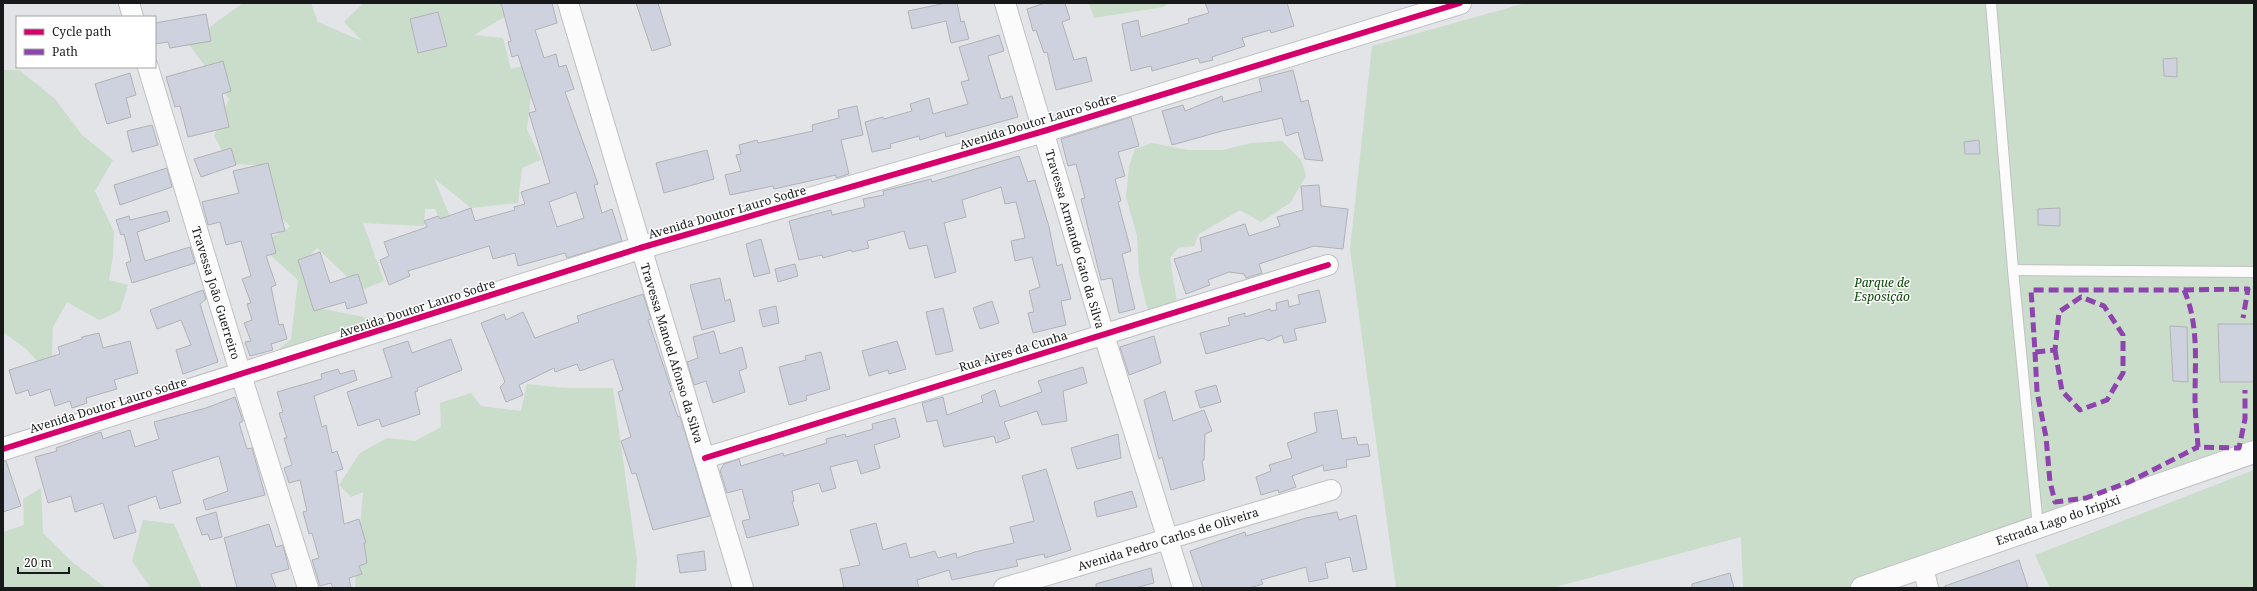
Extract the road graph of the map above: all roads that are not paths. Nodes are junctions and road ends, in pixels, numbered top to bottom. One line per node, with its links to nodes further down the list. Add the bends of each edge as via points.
1 (129, 3): 7 (street)
2 (568, 3): 10 (street, Travessa Manoel Afonso da Silva)
3 (1005, 3): 9 (street, Travessa Armando Gato da Silva)
4 (1460, 3): 6 (street, Avenida Doutor Lauro Sodre)
5 (1991, 3): 12 (lane)
6 (1437, 6): 9 (street, Avenida Doutor Lauro Sodre)
7 (133, 16)
8 (148, 68): 15 (street, Travessa João Guerreiro)
9 (1044, 131): 10 (street, Avenida Doutor Lauro Sodre); 14 (street, Travessa Armando Gato da Silva)
10 (640, 248): 15 (street, Avenida Doutor Lauro Sodre); 18 (street, Travessa Manoel Afonso da Silva)
11 (1328, 265): 14 (street, Rua Aires da Cunha)
12 (2013, 270): 13 (lane); 20 (lane)
13 (2254, 272)
14 (1104, 335): 18 (street, Rua Aires da Cunha); 21 (street, Travessa Armando Gato da Silva)
15 (241, 375): 16 (street, Avenida Doutor Lauro Sodre); 23 (street, Travessa João Guerreiro)
16 (3, 449)
17 (2254, 452): 20 (street, Estrada Lago do Iripixi)
18 (705, 458): 24 (street, Travessa Manoel Afonso da Silva)
19 (1331, 490): 21 (street, Avenida Pedro Carlos de Oliveira)
20 (2038, 527): 22 (street, Estrada Lago do Iripixi)
21 (1168, 540): 25 (street, Avenida Pedro Carlos de Oliveira); 26 (street, Travessa Armando Gato da Silva)
22 (1923, 567): 27 (street, Estrada Lago do Iripixi); 28 (street)
23 (308, 588)
24 (743, 588)
25 (1004, 588)
26 (1183, 588)
27 (1862, 588)
28 (1928, 588)

